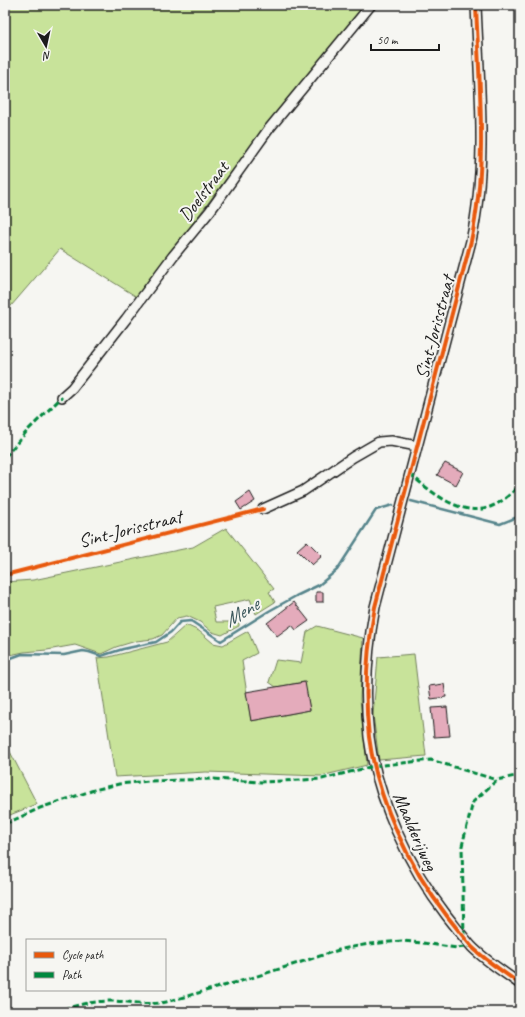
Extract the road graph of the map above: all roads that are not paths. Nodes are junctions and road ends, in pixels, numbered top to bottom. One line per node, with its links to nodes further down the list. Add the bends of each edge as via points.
1 (371, 5): 3 (street, Doelstraat, via 268,130 210,211 72,388)
2 (476, 5): 4 (street, Sint-Jorisstraat, via 481,151 477,214)
3 (62, 397)
4 (417, 446): 5 (street, via 379,442 303,491); 6 (street, Sint-Jorisstraat, via 375,607)
5 (263, 508)
6 (369, 651): 7 (street, Maalderijweg, via 369,737 374,766 395,827 420,877 464,937)
7 (520, 984)

